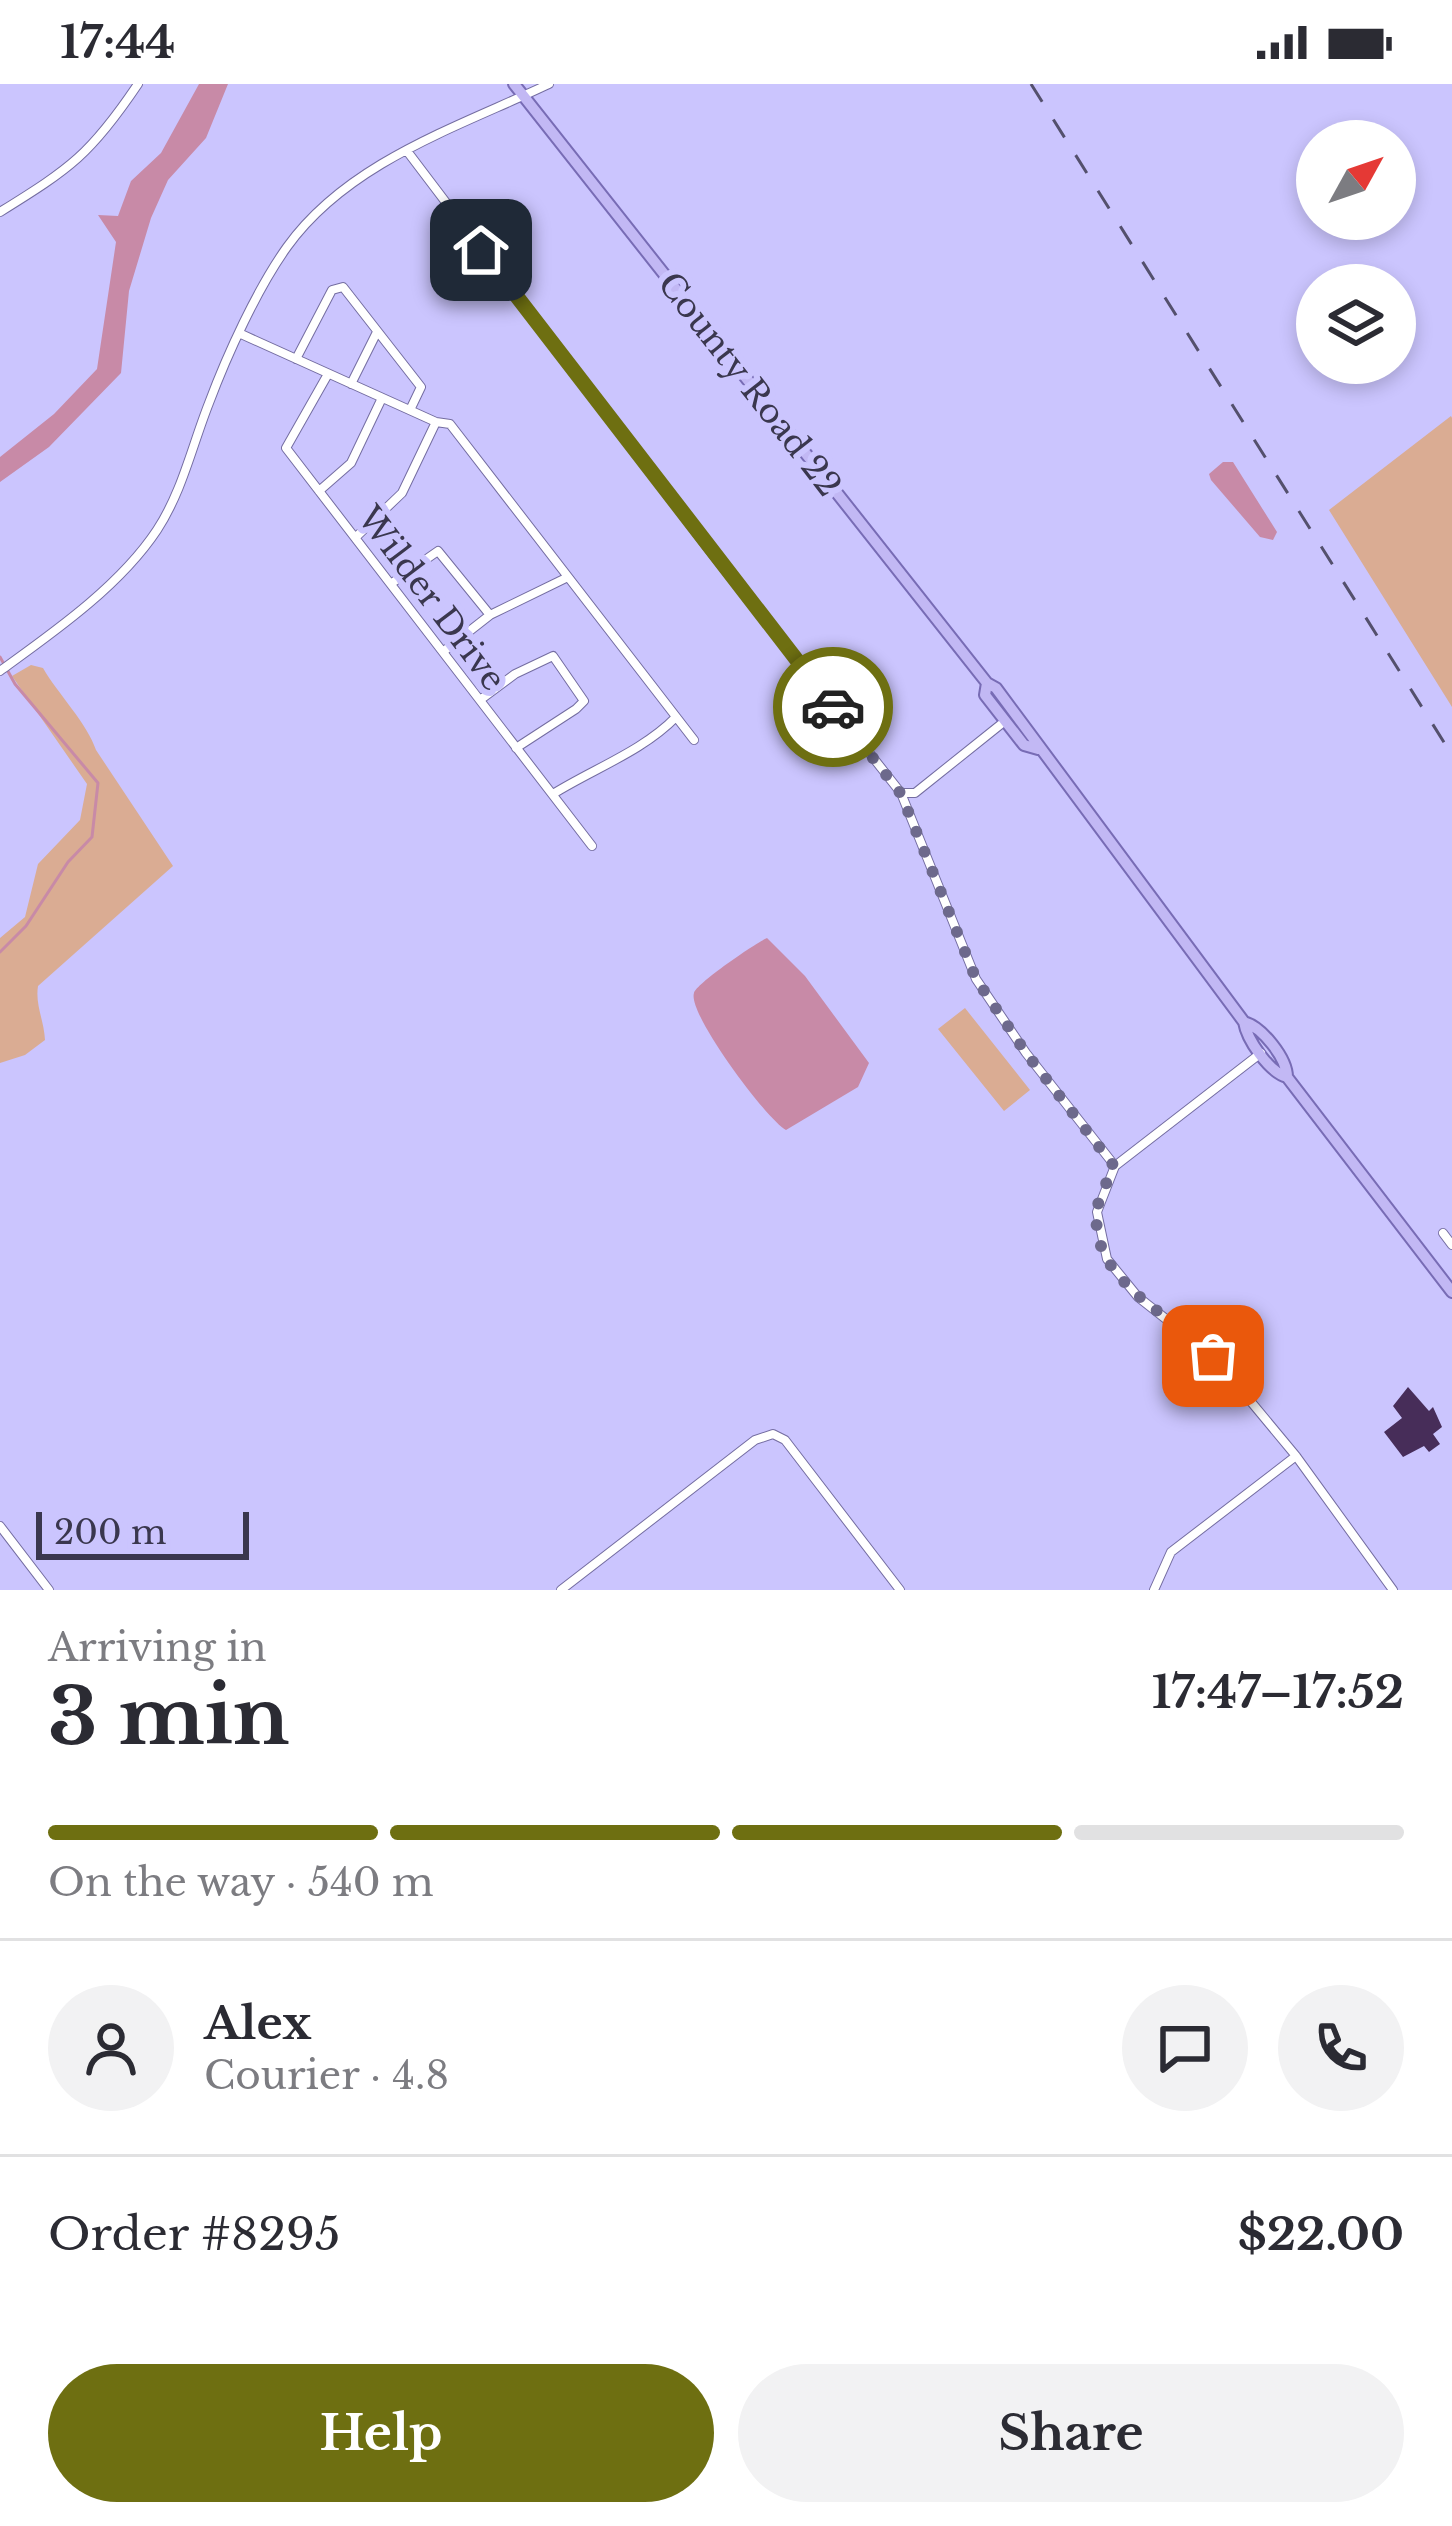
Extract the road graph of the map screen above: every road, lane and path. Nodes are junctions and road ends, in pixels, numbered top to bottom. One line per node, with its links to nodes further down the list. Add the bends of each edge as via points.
1 (138, 84): 6 (street, via 72,167)
2 (514, 84): 4 (main road, County Road 22)
3 (549, 84): 4 (street)
4 (522, 97): 5 (street); 22 (main road, County Road 22)
5 (407, 151): 8 (street, via 332,199 287,247); 30 (street)
6 (0, 212)
7 (378, 331): 9 (street, via 343,286 332,290); 11 (street); 13 (street, via 421,387)
8 (241, 334): 9 (street); 21 (street, via 157,531 117,576)
9 (296, 358): 10 (street)
10 (328, 374): 11 (street); 15 (street, Wilder Drive, via 286,448)
11 (351, 384): 12 (street)
12 (382, 398): 13 (street); 15 (street, via 351,463)
13 (410, 410): 14 (street)
14 (436, 422): 16 (street, via 402,493); 17 (street, via 450,424)
15 (319, 491): 16 (street, Wilder Drive)
16 (356, 537): 18 (street, Wilder Drive)
17 (568, 577): 19 (street); 24 (street)
18 (392, 583): 19 (street, via 438,551); 20 (street, Wilder Drive)
19 (490, 615): 20 (street)
20 (443, 651): 23 (street, Wilder Drive)
21 (4, 668)
22 (987, 683): 25 (main road, County Road 22, via 984,694); 28 (main road, County Road 22)
23 (481, 700): 27 (street, Wilder Drive); 27 (street, via 553,656 580,692 576,709)
24 (676, 717): 26 (street); 29 (street, via 656,738)
25 (1006, 721): 28 (main road, County Road 22, via 1024,745); 30 (street, via 915,793)
26 (694, 740)
27 (516, 748): 29 (street, Wilder Drive)
28 (1038, 749): 32 (main road, County Road 22)
29 (553, 794): 31 (street, Wilder Drive)
30 (901, 794): 35 (street, via 976,979)
31 (592, 846)
32 (1244, 1022): 33 (main road, County Road 22); 34 (main road, County Road 22, via 1255,1025)
33 (1261, 1053): 34 (main road, County Road 22); 35 (street)
34 (1287, 1078): 38 (main road, County Road 22)
35 (1114, 1166): 39 (street, via 1096,1212 1107,1259 1138,1297 1213,1356)
36 (1443, 1233): 37 (street)
37 (1452, 1245)
38 (1452, 1292)
39 (1296, 1456): 44 (street, via 1172,1552); 45 (street)
40 (0, 1526): 41 (street)
41 (49, 1590)
42 (561, 1590): 43 (street, via 772,1434 785,1439)
43 (900, 1590)
44 (1154, 1590)
45 (1393, 1590)

